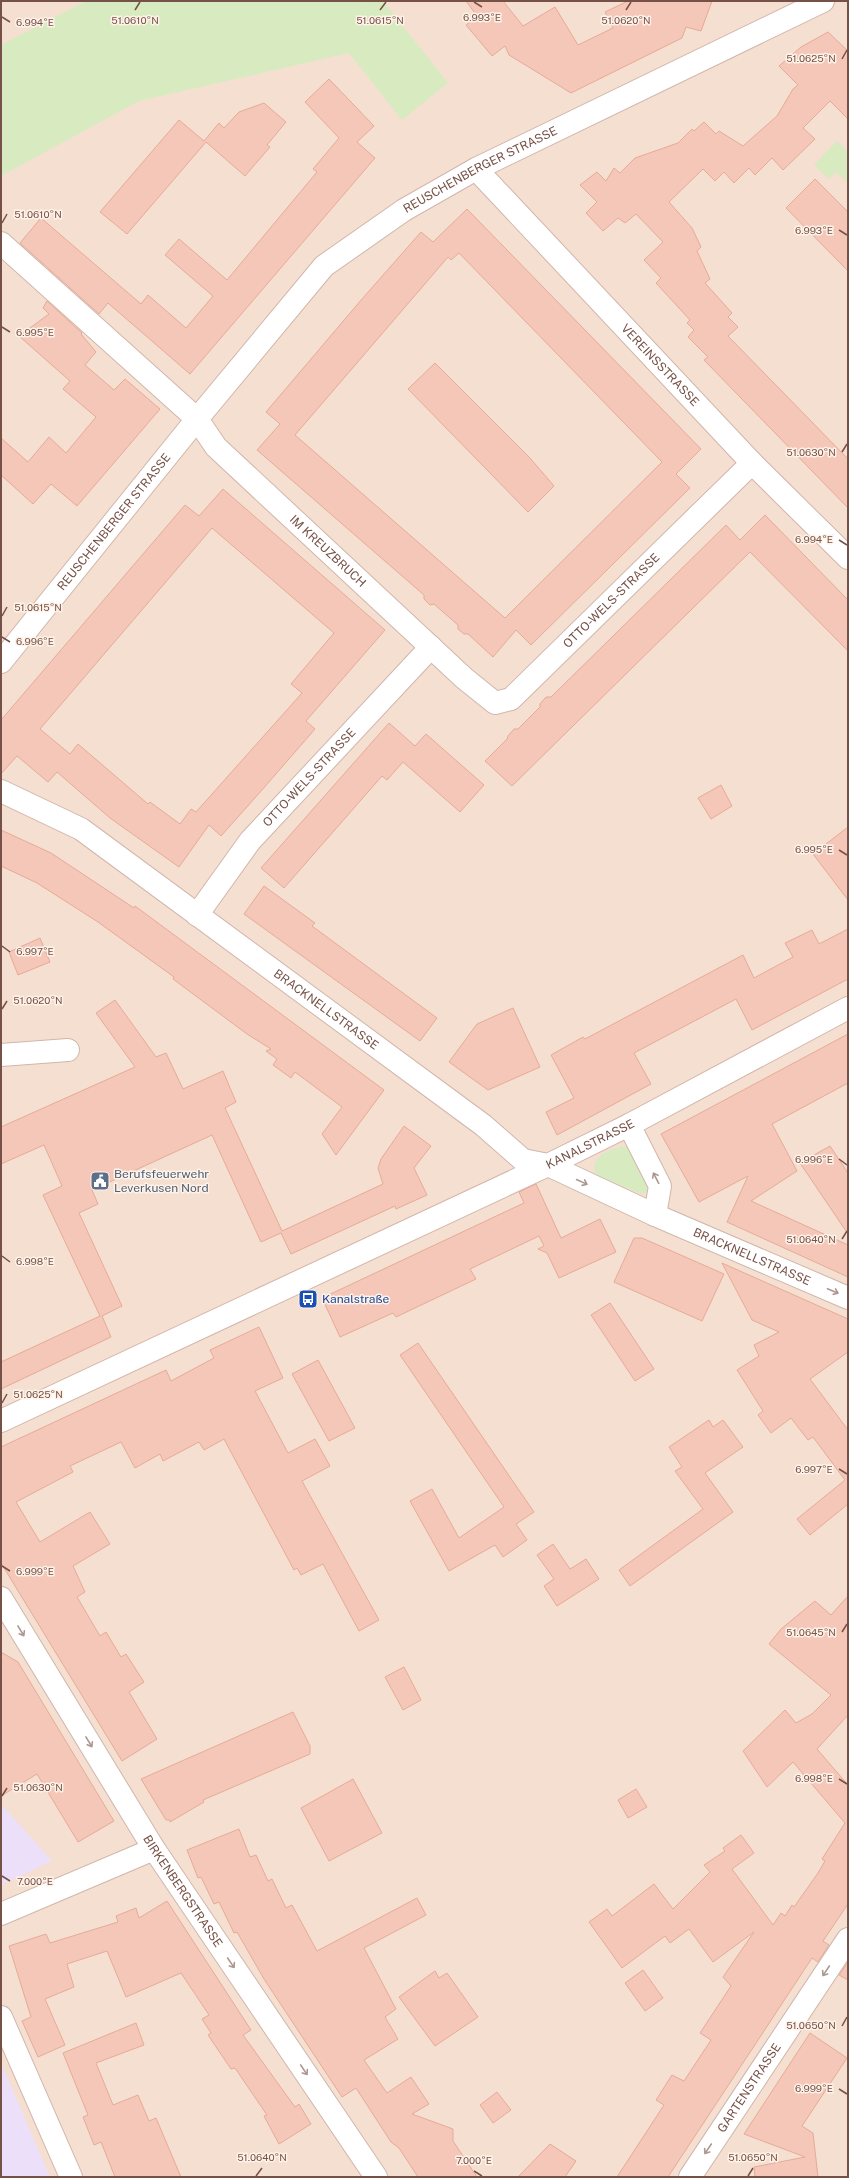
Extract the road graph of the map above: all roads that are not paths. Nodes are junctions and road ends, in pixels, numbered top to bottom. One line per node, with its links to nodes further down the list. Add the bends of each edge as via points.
1 (823, 1): 2 (street, REUSCHENBERGER STRASSE)
2 (476, 169): 4 (street, REUSCHENBERGER STRASSE, via 404,210 324,266); 5 (street, VEREINSSTRASSE)
3 (1, 243): 4 (street)
4 (197, 419): 7 (street, IM KREUZBRUCH, via 216,447); 8 (street, REUSCHENBERGER STRASSE)
5 (752, 463): 6 (street, VEREINSSTRASSE); 9 (street, OTTO-WELS-STRASSE, via 512,699 495,703)
6 (848, 558)
7 (431, 647): 9 (street, IM KREUZBRUCH); 11 (street, OTTO-WELS-STRASSE, via 250,841)
8 (1, 662)
9 (464, 678)
10 (1, 791): 11 (street, BRACKNELLSTRASSE, via 81,829)
11 (197, 916): 16 (street, BRACKNELLSTRASSE, via 483,1125 523,1160)
12 (848, 1008): 15 (street, KANALSTRASSE)
13 (68, 1050): 14 (street)
14 (1, 1055)
15 (629, 1125): 16 (street, KANALSTRASSE); 17 (street, one-way to 15, via 660,1186)
16 (548, 1165): 17 (street, BRACKNELLSTRASSE, one-way to 17); 19 (street, KANALSTRASSE)
17 (655, 1215): 18 (street, BRACKNELLSTRASSE, one-way to 18)
18 (848, 1298)
19 (1, 1421)
20 (1, 1598): 21 (street, BIRKENBERGSTRASSE, one-way to 21)
21 (154, 1849): 22 (street); 26 (street, BIRKENBERGSTRASSE, one-way to 26)
22 (1, 1914)
23 (848, 1939): 27 (street, GARTENSTRASSE, one-way to 27)
24 (1, 2017): 25 (street)
25 (71, 2177)
26 (376, 2177)
27 (690, 2177)

